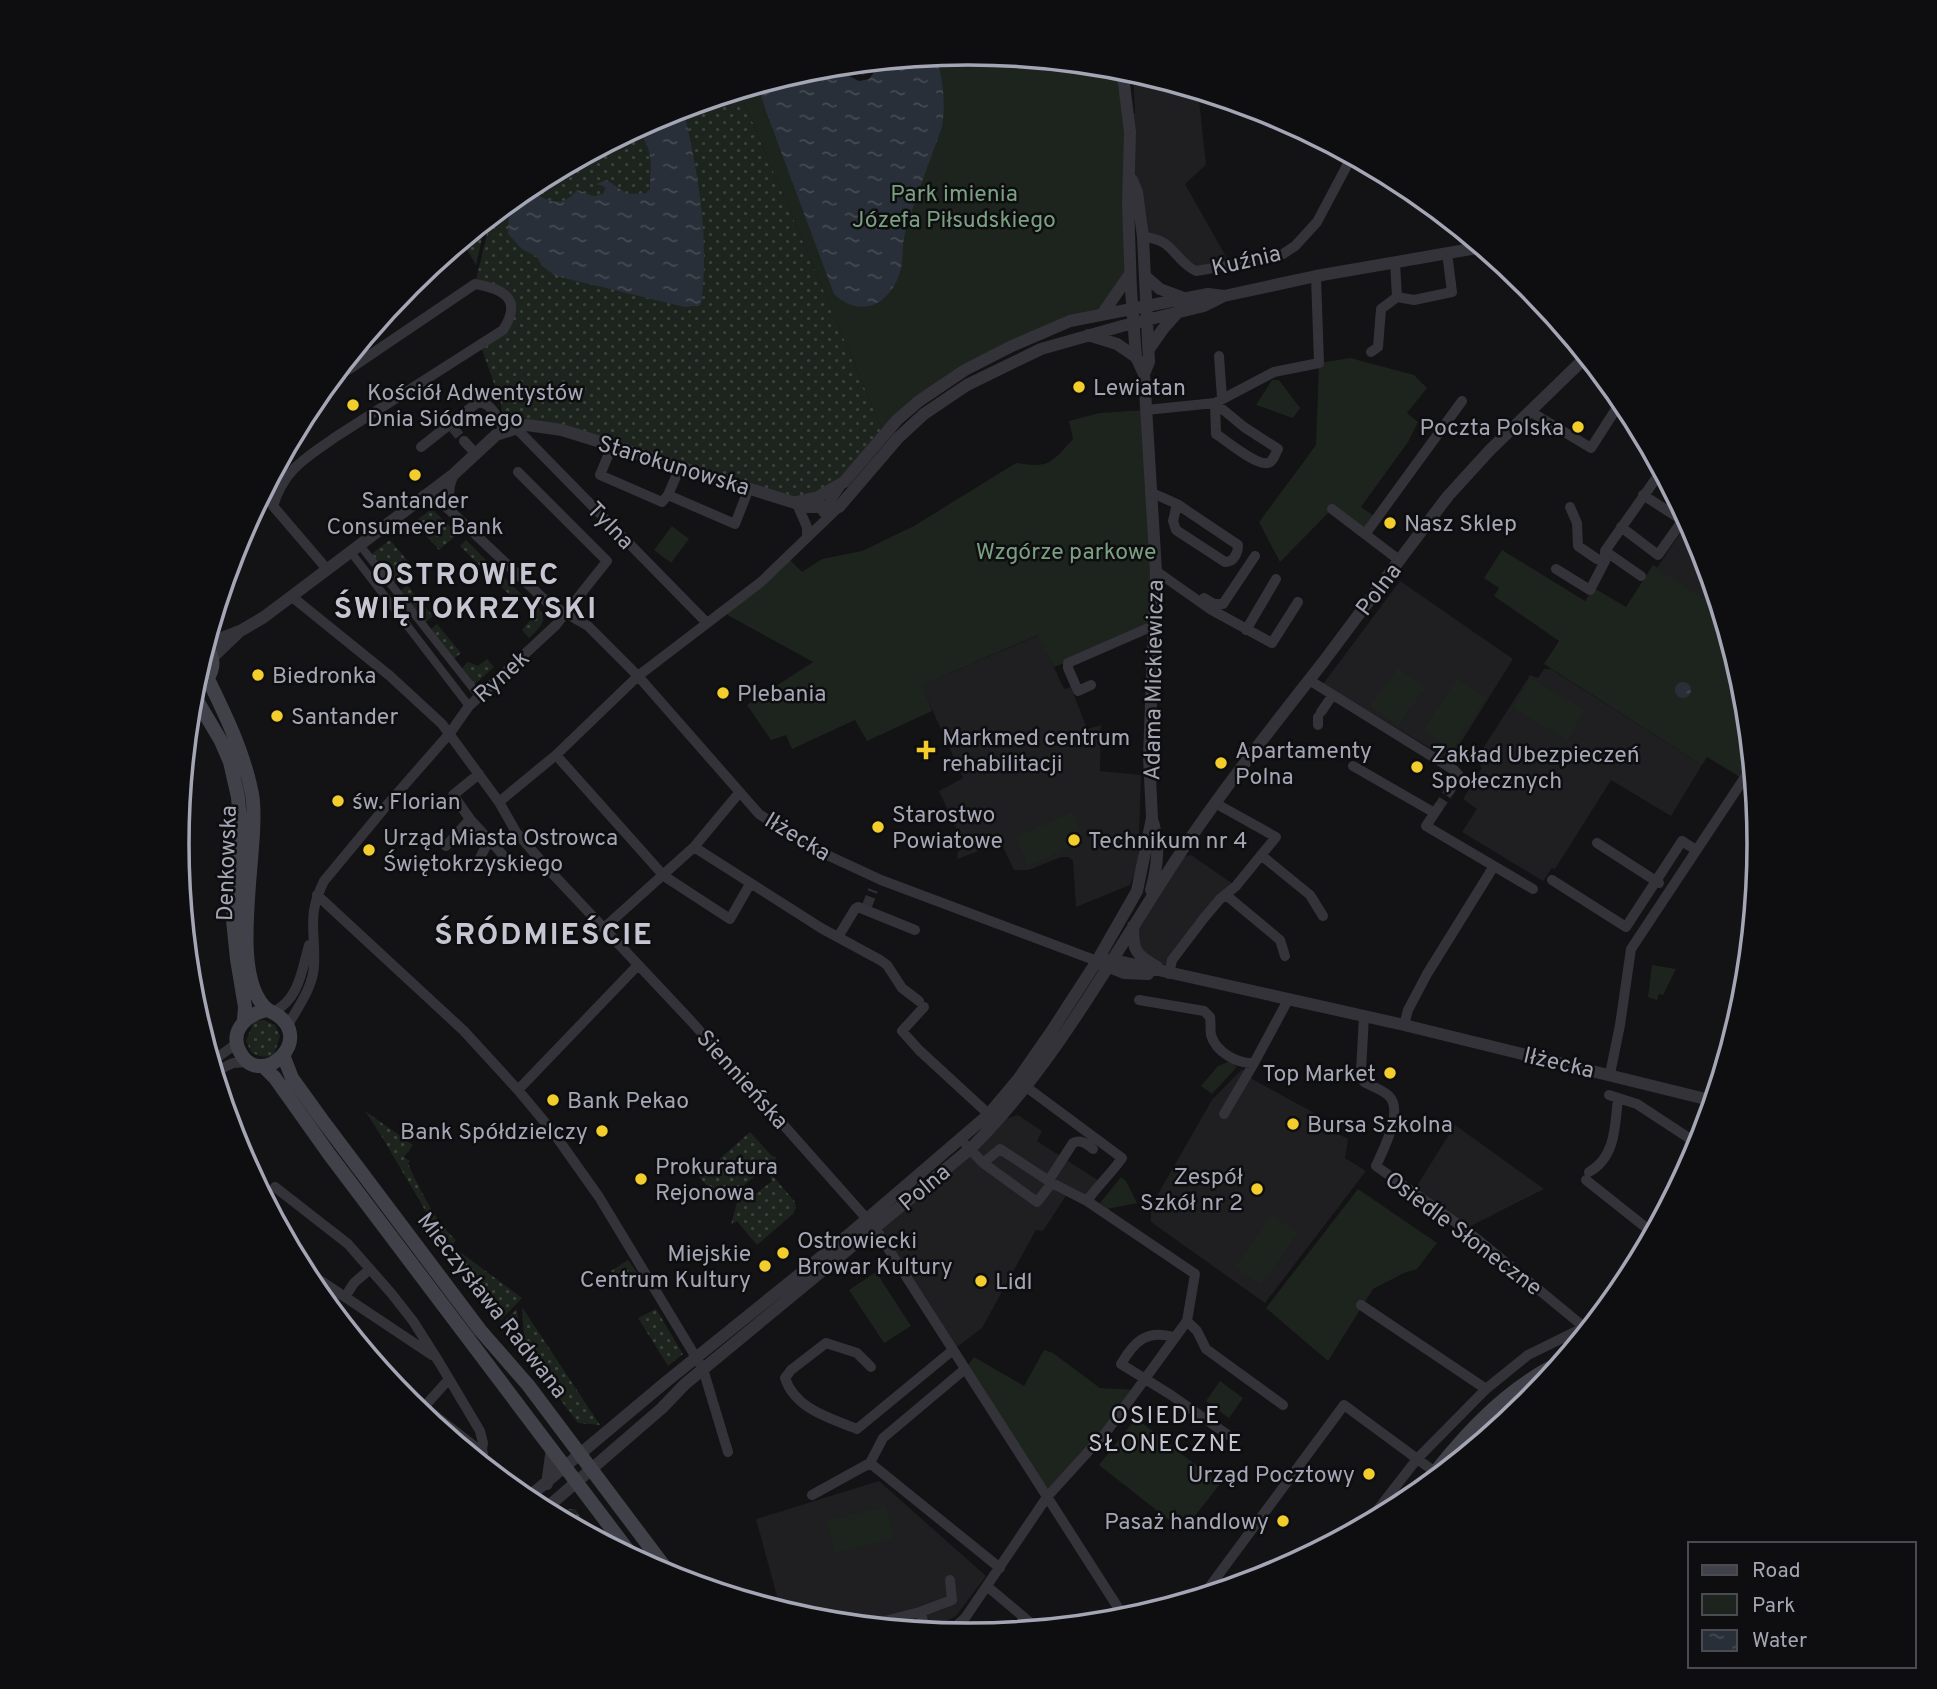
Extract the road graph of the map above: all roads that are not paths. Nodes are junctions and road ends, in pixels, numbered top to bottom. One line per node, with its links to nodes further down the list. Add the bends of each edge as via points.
1 (1124, 81): 3 (street, Adama Mickiewicza)
2 (1131, 82): 3 (street, Adama Mickiewicza)
3 (1128, 104): 5 (street, Adama Mickiewicza)
4 (1348, 164): 6 (street, Kuźnia, via 1317,222 1283,254 1196,271 1162,241)
5 (1130, 177): 6 (street, Adama Mickiewicza, via 1137,192); 7 (street, Adama Mickiewicza)
6 (1143, 237): 7 (street); 12 (street, Adama Mickiewicza)
7 (1129, 238): 11 (street, Adama Mickiewicza)
8 (1472, 249): 9 (street)
9 (1447, 253): 10 (street); 15 (street, via 1452,292 1415,300)
10 (1395, 262): 13 (street); 15 (street)
11 (1130, 274): 18 (street); 19 (street, Adama Mickiewicza)
12 (1145, 276): 16 (street, via 1160,289); 19 (street, Adama Mickiewicza)
13 (1316, 276): 14 (street); 28 (street, via 1319,363 1274,372)
14 (1224, 296): 16 (street, via 1208,293); 17 (street)
15 (1397, 296): 22 (street, via 1381,309 1378,347)
16 (1184, 298): 19 (street)
17 (1178, 312): 19 (street); 21 (street)
18 (1103, 313): 19 (street); 42 (street, via 1036,334 965,370 897,420)
19 (1140, 315): 20 (street); 21 (street, Adama Mickiewicza); 24 (street, Adama Mickiewicza)
20 (1088, 335): 24 (street, via 1117,344); 50 (street, via 1041,349 944,399 898,438)
21 (1149, 350): 27 (street, Adama Mickiewicza)
22 (1371, 352)
23 (1219, 356): 28 (street)
24 (1136, 357): 27 (street, Adama Mickiewicza)
25 (1581, 362): 32 (street, Polna)
26 (354, 364): 63 (street, via 475,284 493,287 511,303 512,312 503,330 348,429 285,477 273,506)
27 (1144, 374): 31 (street, Adama Mickiewicza)
28 (1219, 400): 28 (street, via 1244,428 1278,449 1272,461 1256,461 1216,434); 31 (street)
29 (1462, 401): 57 (street)
30 (1616, 409): 32 (street, via 1591,447)
31 (1146, 410): 44 (street, Adama Mickiewicza)
32 (1531, 412): 62 (street, Polna, via 1471,469)
33 (509, 429): 35 (street, Starokunowska, via 527,425 550,428); 36 (street, Tylna, via 482,402 474,403); 37 (street); 72 (street, Tylna)
34 (464, 441): 37 (street)
35 (612, 446): 38 (street, Starokunowska); 46 (street, via 600,475 662,502)
36 (421, 447)
37 (475, 453): 40 (street)
38 (680, 467): 43 (street, Starokunowska); 46 (street)
39 (518, 472): 71 (street, Rynek, via 607,561)
40 (454, 474): 45 (street); 52 (street)
41 (1656, 478): 47 (street)
42 (844, 482): 48 (street, via 818,497); 50 (street)
43 (749, 488): 46 (street, via 735,524); 48 (street, Starokunowska)
44 (1150, 492): 49 (street); 65 (street, Adama Mickiewicza)
45 (424, 495): 52 (street); 59 (street)
46 (668, 495)
47 (1643, 495): 54 (street); 56 (street)
48 (796, 502): 50 (street, Starokunowska); 58 (street)
49 (1177, 504): 49 (street, via 1176,530 1225,562 1232,560 1238,545)
50 (833, 507): 58 (street, via 812,526)
51 (1570, 507): 61 (street, via 1577,523 1578,546 1597,559)
52 (448, 509): 71 (street, via 548,603)
53 (1332, 509): 57 (street)
54 (1673, 512)
55 (1679, 525): 56 (street, via 1658,555)
56 (1621, 527): 61 (street)
57 (1366, 533): 62 (street)
58 (807, 538): 72 (street, via 761,582)
59 (355, 547): 63 (street); 81 (street); 83 (street, Rynek)
60 (1255, 556): 68 (street, via 1223,604)
61 (1605, 556): 64 (street, via 1590,590); 66 (street)
62 (1399, 560): 79 (street, Polna)
63 (326, 568): 69 (street)
64 (1556, 569)
65 (1156, 571): 68 (street); 73 (street, Adama Mickiewicza)
66 (1641, 576)
67 (1276, 579): 74 (street)
68 (1177, 585): 74 (street)
69 (291, 596): 75 (street); 86 (street, Siennieńska, via 390,676)
70 (1298, 602): 74 (street, via 1272,643)
71 (565, 613): 77 (street, Iłżecka, via 588,626); 81 (street, Rynek)
72 (707, 623): 77 (street)
73 (1155, 628): 80 (street, via 1068,663 1078,691); 103 (street, Adama Mickiewicza, via 1149,757 1152,818 1147,836)
74 (1246, 630)
75 (214, 646)
76 (210, 665): 78 (main road)
77 (638, 676): 87 (street); 92 (street, Iłżecka)
78 (208, 679): 133 (main road, Denkowska, via 239,747 252,794 247,944 252,985 258,1000)
79 (1308, 680): 82 (street); 94 (street, Polna)
80 (1091, 685)
81 (479, 696): 83 (street, Rynek)
82 (1332, 696): 85 (street); 91 (street, via 1454,770 1458,774)
83 (469, 706): 86 (street)
84 (201, 707): 135 (main road, Denkowska, via 230,762 238,797 233,920)
85 (1319, 718)
86 (450, 733): 89 (street, Siennieńska); 116 (street, via 373,821)
87 (556, 755): 93 (street); 108 (street)
88 (1353, 766): 107 (street, via 1436,810 1426,825)
89 (479, 774): 93 (street, Siennieńska); 95 (street, via 453,795)
90 (1745, 777): 101 (street)
91 (1450, 790)
92 (739, 793): 100 (street); 109 (street, Iłżecka, via 759,814 812,848)
93 (499, 802): 121 (street, Siennieńska, via 516,832)
94 (1215, 803): 96 (street, Polna); 104 (street, via 1276,837)
95 (470, 819): 97 (street); 99 (street)
96 (1189, 839): 103 (street); 106 (street, Polna)
97 (489, 840): 102 (street); 105 (street)
98 (1597, 843): 111 (street)
99 (446, 846)
100 (694, 847): 108 (street); 112 (street)
101 (1696, 850): 111 (street, via 1682,841); 114 (street)
102 (502, 854)
103 (1154, 854): 106 (street); 118 (street, Adama Mickiewicza); 128 (street, Adama Mickiewicza)
104 (1261, 855): 117 (street); 119 (street, via 1310,895)
105 (480, 858)
106 (1176, 859): 118 (street, Polna)
107 (1494, 866): 113 (street); 137 (street, via 1427,974)
108 (664, 876): 112 (street, via 730,919); 121 (street)
109 (881, 880): 115 (street); 128 (street, Iłżecka)
110 (1552, 880): 122 (street)
111 (1656, 881): 114 (street); 122 (street)
112 (750, 884): 126 (street)
113 (1533, 889)
114 (1670, 889): 124 (street)
115 (873, 890)
116 (317, 895): 125 (street); 148 (street, via 464,1031)
117 (1226, 895): 127 (street, via 1280,940); 130 (street, via 1172,960)
118 (1148, 901): 120 (street, Polna)
119 (1323, 916)
120 (1133, 926): 128 (street, Polna); 130 (street, Iłżecka, via 1138,954)
121 (605, 927): 129 (street, Siennieńska)
122 (1626, 927): 124 (street)
123 (915, 930): 126 (street, via 862,907 855,909)
124 (1640, 935): 146 (street, via 1631,949)
125 (312, 936): 133 (street, via 291,998); 136 (street, via 310,982)
126 (838, 937): 151 (street, via 887,965 902,988 922,1004 902,1031)
127 (1285, 956)
128 (1105, 963): 130 (street, Iłżecka); 141 (street, Polna)
129 (638, 965): 148 (street); 159 (street, Siennieńska)
130 (1169, 974): 132 (street, Iłżecka)
131 (1139, 1000): 143 (street, via 1203,1011 1210,1017 1215,1043 1243,1064)
132 (1288, 1000): 134 (street, Iłżecka); 143 (street)
133 (270, 1011): 135 (main road); 136 (main road)
134 (1364, 1016): 137 (street, Iłżecka); 167 (street, Osiedle Słoneczne, via 1364,1082 1394,1105 1393,1128 1376,1166 1465,1228)
135 (244, 1020): 138 (main road)
136 (288, 1025): 139 (main road, via 290,1040)
137 (1404, 1025): 146 (street, Iłżecka)
138 (236, 1044): 140 (street); 142 (main road)
139 (283, 1055): 144 (main road); 185 (main road, Mieczysława Radwana, via 292,1077 323,1121)
140 (218, 1057)
141 (1040, 1057): 147 (street, Polna); 151 (street, Polna)
142 (248, 1062): 144 (main road); 145 (street)
143 (1254, 1063): 150 (street)
144 (264, 1067): 182 (main road, Mieczysława Radwana)
145 (222, 1068)
146 (1610, 1074): 149 (street, Iłżecka)
147 (1026, 1086): 151 (street, Polna); 158 (street, via 1122,1158)
148 (518, 1090): 172 (street, via 586,1178)
149 (1706, 1099)
150 (1224, 1114)
151 (993, 1118): 153 (street, Polna)
152 (1690, 1139): 161 (street, via 1637,1104 1614,1096 1611,1150 1587,1176)
153 (965, 1144): 155 (street); 159 (street, Polna); 160 (street, Polna)
154 (1093, 1149): 156 (street, via 1073,1143)
155 (984, 1163): 156 (street, via 1000,1149); 156 (street, via 1037,1202)
156 (1050, 1182): 158 (street)
157 (275, 1186): 162 (street, via 348,1244)
158 (1087, 1201): 166 (street, via 1195,1274)
159 (866, 1218): 160 (street, Siennieńska); 172 (street, Polna)
160 (876, 1228): 170 (street, Siennieńska); 172 (street, Polna)
161 (1647, 1228)
162 (370, 1269): 164 (street); 171 (street)
163 (323, 1283): 164 (street)
164 (345, 1297): 171 (street)
165 (1361, 1305): 178 (street)
166 (1187, 1321): 169 (street); 180 (street, via 1206,1349)
167 (1582, 1325)
168 (1578, 1330): 178 (street, via 1528,1355)
169 (1174, 1337): 176 (street); 176 (street, via 1164,1334 1143,1339 1124,1351 1121,1364)
170 (953, 1350): 173 (street, via 857,1429 805,1406 785,1378 826,1343 857,1353); 174 (street, Siennieńska)
171 (437, 1359): 177 (street)
172 (699, 1363): 183 (street); 185 (street, Polna); 190 (street, Polna, via 662,1408)
173 (871, 1367)
174 (965, 1369): 188 (street, via 883,1438); 196 (street, Siennieńska)
175 (1541, 1374): 186 (main road, via 1502,1402 1465,1436)
176 (1144, 1378): 181 (street); 196 (street, via 1107,1431)
177 (449, 1379): 179 (street); 184 (street, via 480,1431)
178 (1486, 1389): 187 (street)
179 (426, 1405)
180 (1283, 1405)
181 (1228, 1435)
182 (552, 1448): 189 (main road, Mieczysława Radwana); 193 (street)
183 (728, 1452)
184 (482, 1453)
185 (580, 1455): 189 (street, Polna); 190 (main road, Mieczysława Radwana)
186 (1450, 1458)
187 (1417, 1459): 191 (street); 198 (street); 203 (street, via 1344,1405)
188 (870, 1463): 195 (street); 201 (street)
189 (566, 1467): 192 (main road, Mieczysława Radwana); 193 (street, Polna)
190 (591, 1468): 192 (street, Polna); 200 (main road, Mieczysława Radwana)
191 (1433, 1470)
192 (577, 1481): 197 (street, Polna); 199 (main road, Mieczysława Radwana)
193 (547, 1484): 194 (street, Polna)
194 (535, 1493)
195 (812, 1495)
196 (1047, 1497): 201 (street); 205 (street, Siennieńska)
197 (552, 1503)
198 (1380, 1506)
199 (623, 1544)
200 (660, 1560)
201 (1000, 1569): 204 (street)
202 (950, 1580): 206 (street, via 952,1600)
203 (1210, 1586)
204 (988, 1587): 208 (street); 210 (street)
205 (1119, 1609)
206 (920, 1612): 207 (street); 209 (street)
207 (888, 1620)
208 (1029, 1622)
209 (924, 1623)
210 (958, 1624)

